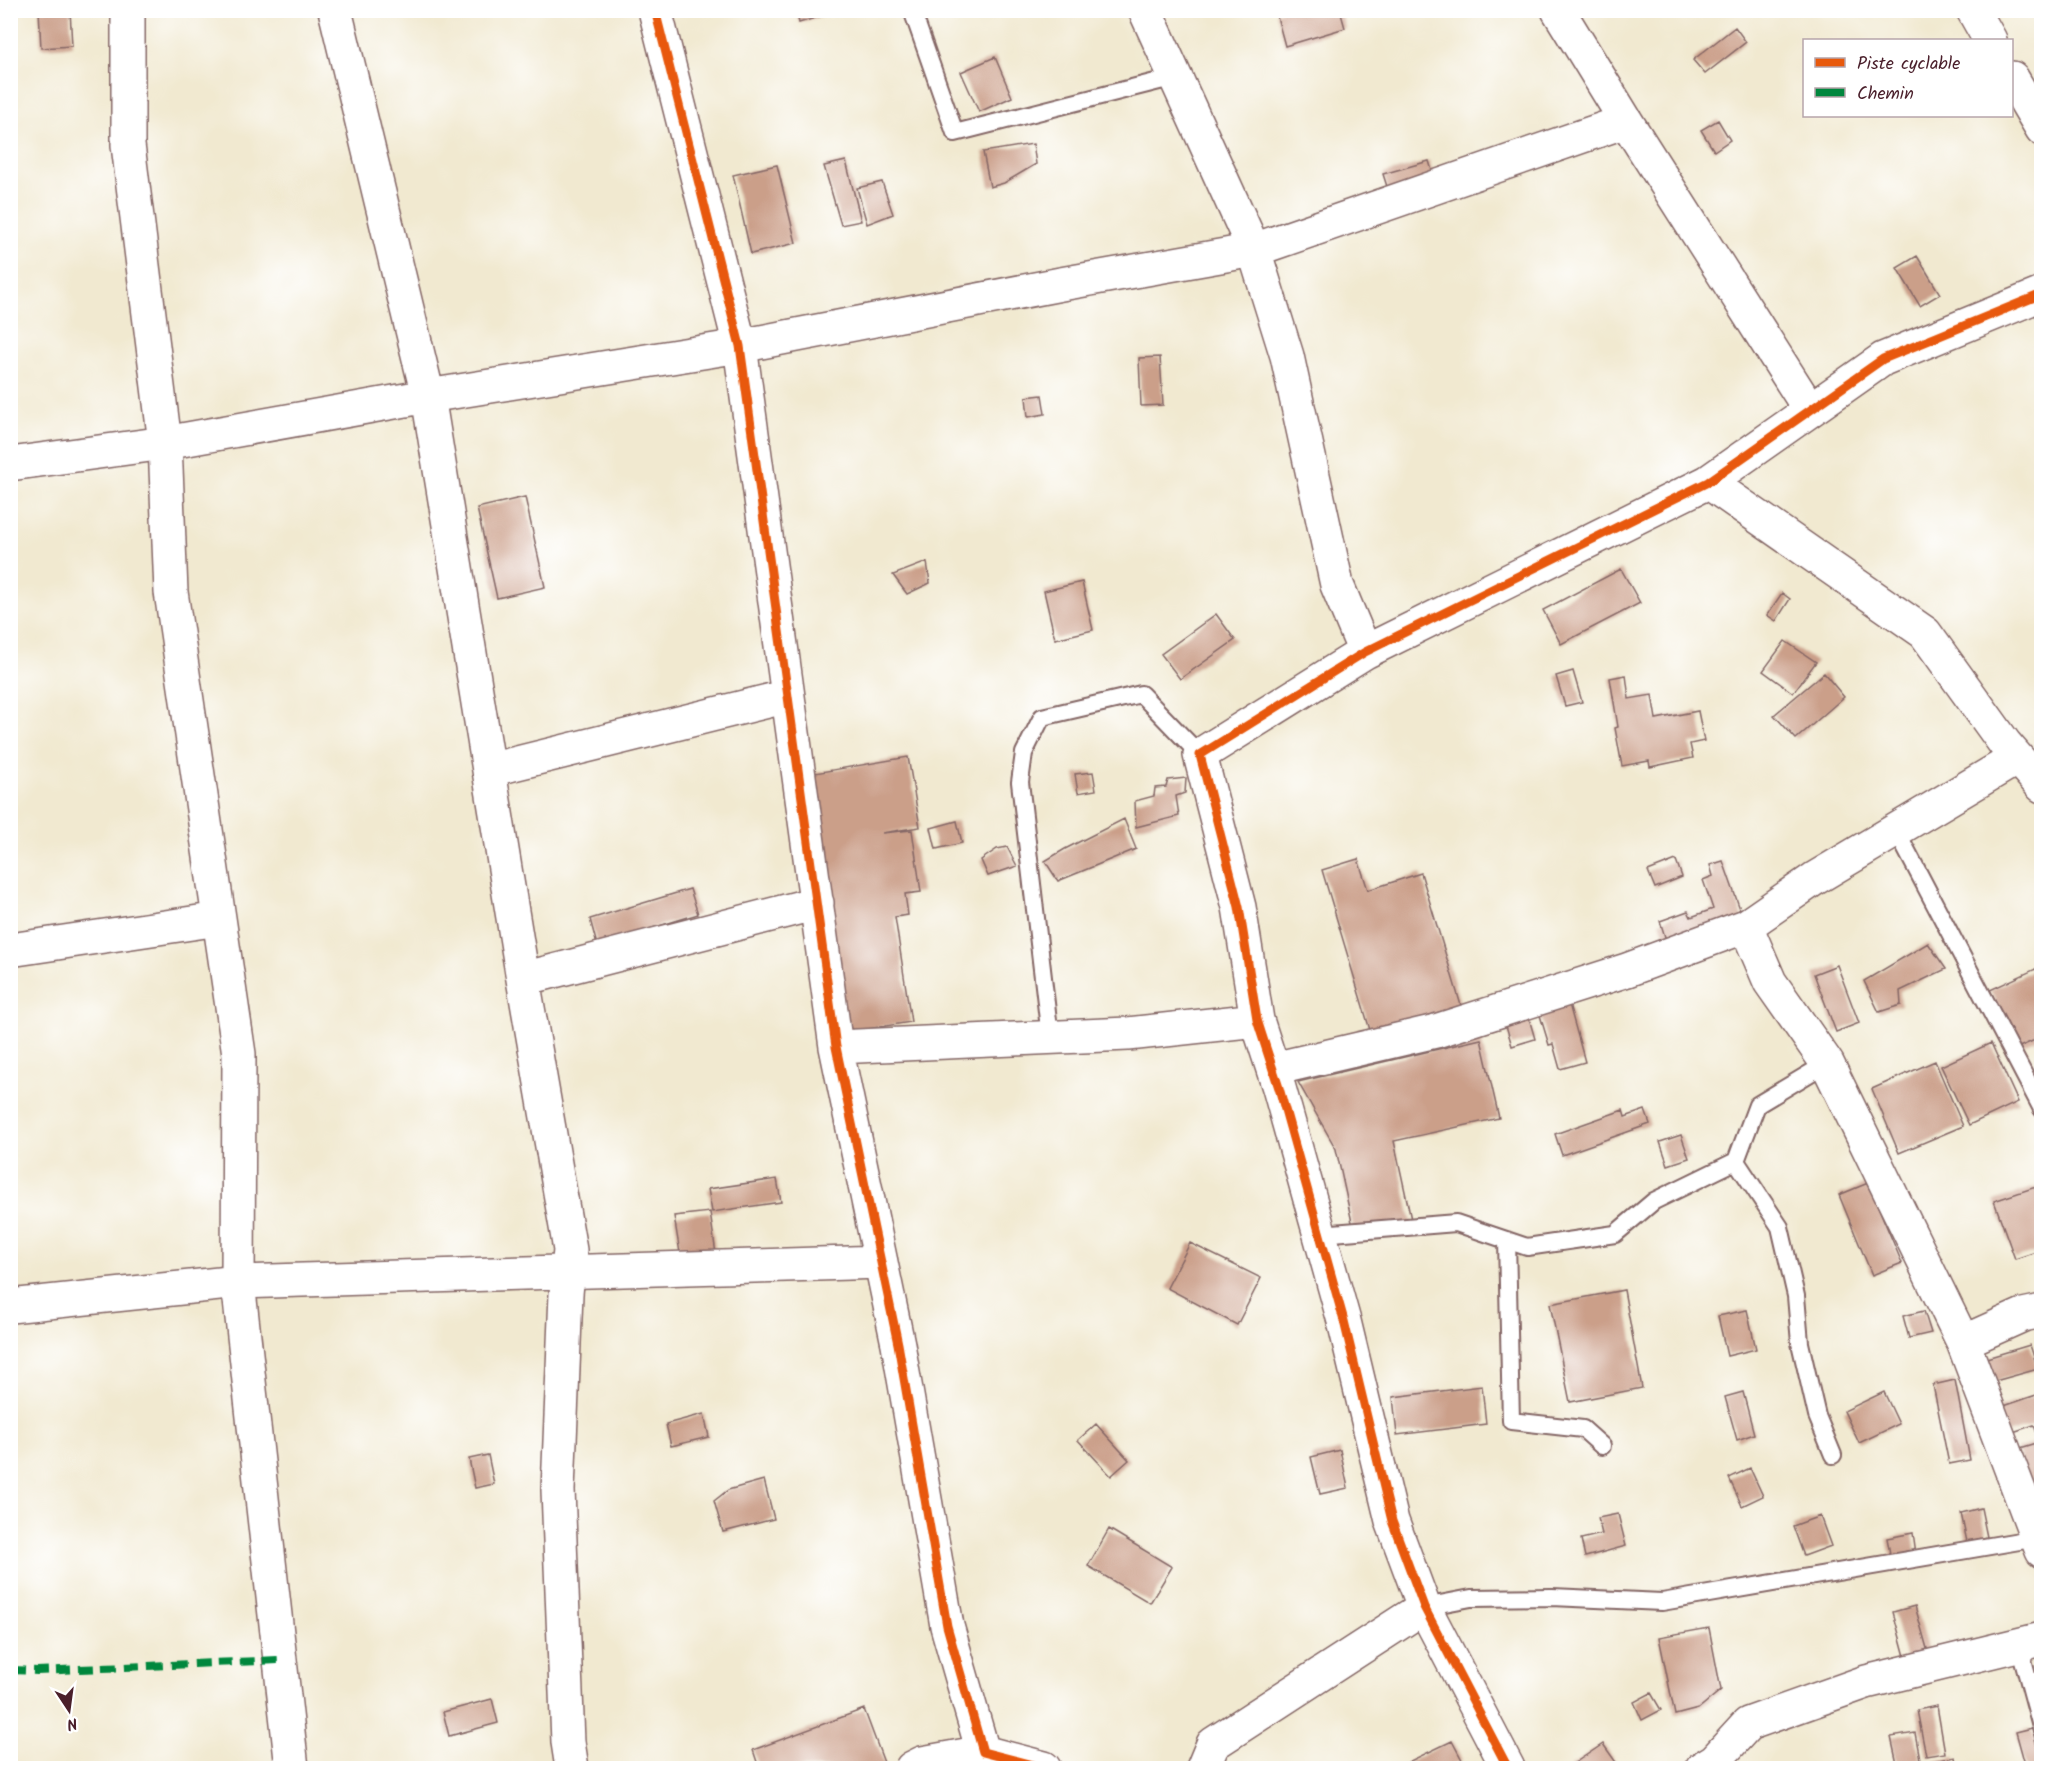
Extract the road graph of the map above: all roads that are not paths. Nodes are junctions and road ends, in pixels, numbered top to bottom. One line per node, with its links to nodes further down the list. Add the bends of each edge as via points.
1 (128, 10): 18 (street, via 128,145)
2 (335, 10): 16 (street)
3 (655, 10): 15 (street)
4 (912, 10): 9 (lane, via 955,133)
5 (1145, 10): 9 (street)
6 (1558, 10): 11 (street)
7 (1973, 10): 8 (street)
8 (1989, 39)
9 (1175, 77): 13 (street)
10 (2013, 80): 12 (street)
11 (1626, 122): 13 (street); 17 (street)
12 (2042, 129)
13 (1254, 250): 15 (street); 21 (street, via 1287,356 1337,585)
14 (2042, 294): 17 (street, via 1883,359)
15 (740, 346): 16 (street); 22 (street)
16 (428, 396): 18 (street); 25 (street)
17 (1810, 410): 20 (street)
18 (165, 443): 19 (street); 29 (street, via 171,592)
19 (10, 464)
20 (1708, 482): 21 (street); 24 (street, via 1924,633)
21 (1365, 652): 23 (street)
22 (788, 696): 25 (street); 28 (street)
23 (1200, 755): 33 (street, via 1239,907); 34 (lane, via 1141,694 1042,717 1024,753 1020,782)
24 (2017, 758): 26 (street); 27 (street)
25 (489, 770): 32 (street)
26 (2042, 786)
27 (1896, 830): 30 (street); 38 (lane)
28 (817, 903): 32 (street); 35 (street)
29 (219, 919): 31 (street); 44 (street, via 239,1054)
30 (1746, 926): 36 (street, via 1770,982); 37 (street, via 1627,970 1436,1031)
31 (10, 950)
32 (523, 979): 43 (street, via 570,1250)
33 (1257, 1020): 34 (street, via 1128,1034); 37 (street)
34 (1050, 1037): 35 (street)
35 (836, 1047): 42 (street)
36 (1827, 1063): 39 (lane, via 1757,1105); 47 (street)
37 (1273, 1069): 40 (street)
38 (2042, 1109)
39 (1736, 1161): 41 (lane, via 1654,1201 1615,1234 1527,1247); 49 (lane, via 1780,1227 1796,1296 1800,1343 1817,1416)
40 (1320, 1234): 41 (lane, via 1456,1223); 51 (street, via 1392,1521)
41 (1507, 1240): 48 (lane, via 1512,1421 1583,1429)
42 (881, 1262): 43 (street); 54 (street, via 947,1626)
43 (568, 1273): 44 (street); 56 (street, via 558,1490)
44 (238, 1282): 45 (street); 55 (street)
45 (10, 1306)
46 (2042, 1311): 47 (street, via 2023,1315)
47 (1963, 1342): 50 (street)
48 (1602, 1446)
49 (1833, 1455)
50 (2039, 1545): 51 (lane, via 1662,1602 1552,1597 1471,1599)
51 (1424, 1607): 59 (street, via 1212,1744); 60 (street)
52 (2030, 1642): 53 (lane); 61 (street, via 1866,1682 1748,1724 1715,1760)
53 (2042, 1730)
54 (983, 1752): 57 (street); 58 (street)
55 (292, 1768)
56 (572, 1768)
57 (912, 1768)
58 (1044, 1768)
59 (1203, 1768)
60 (1508, 1768)
61 (1702, 1768)

